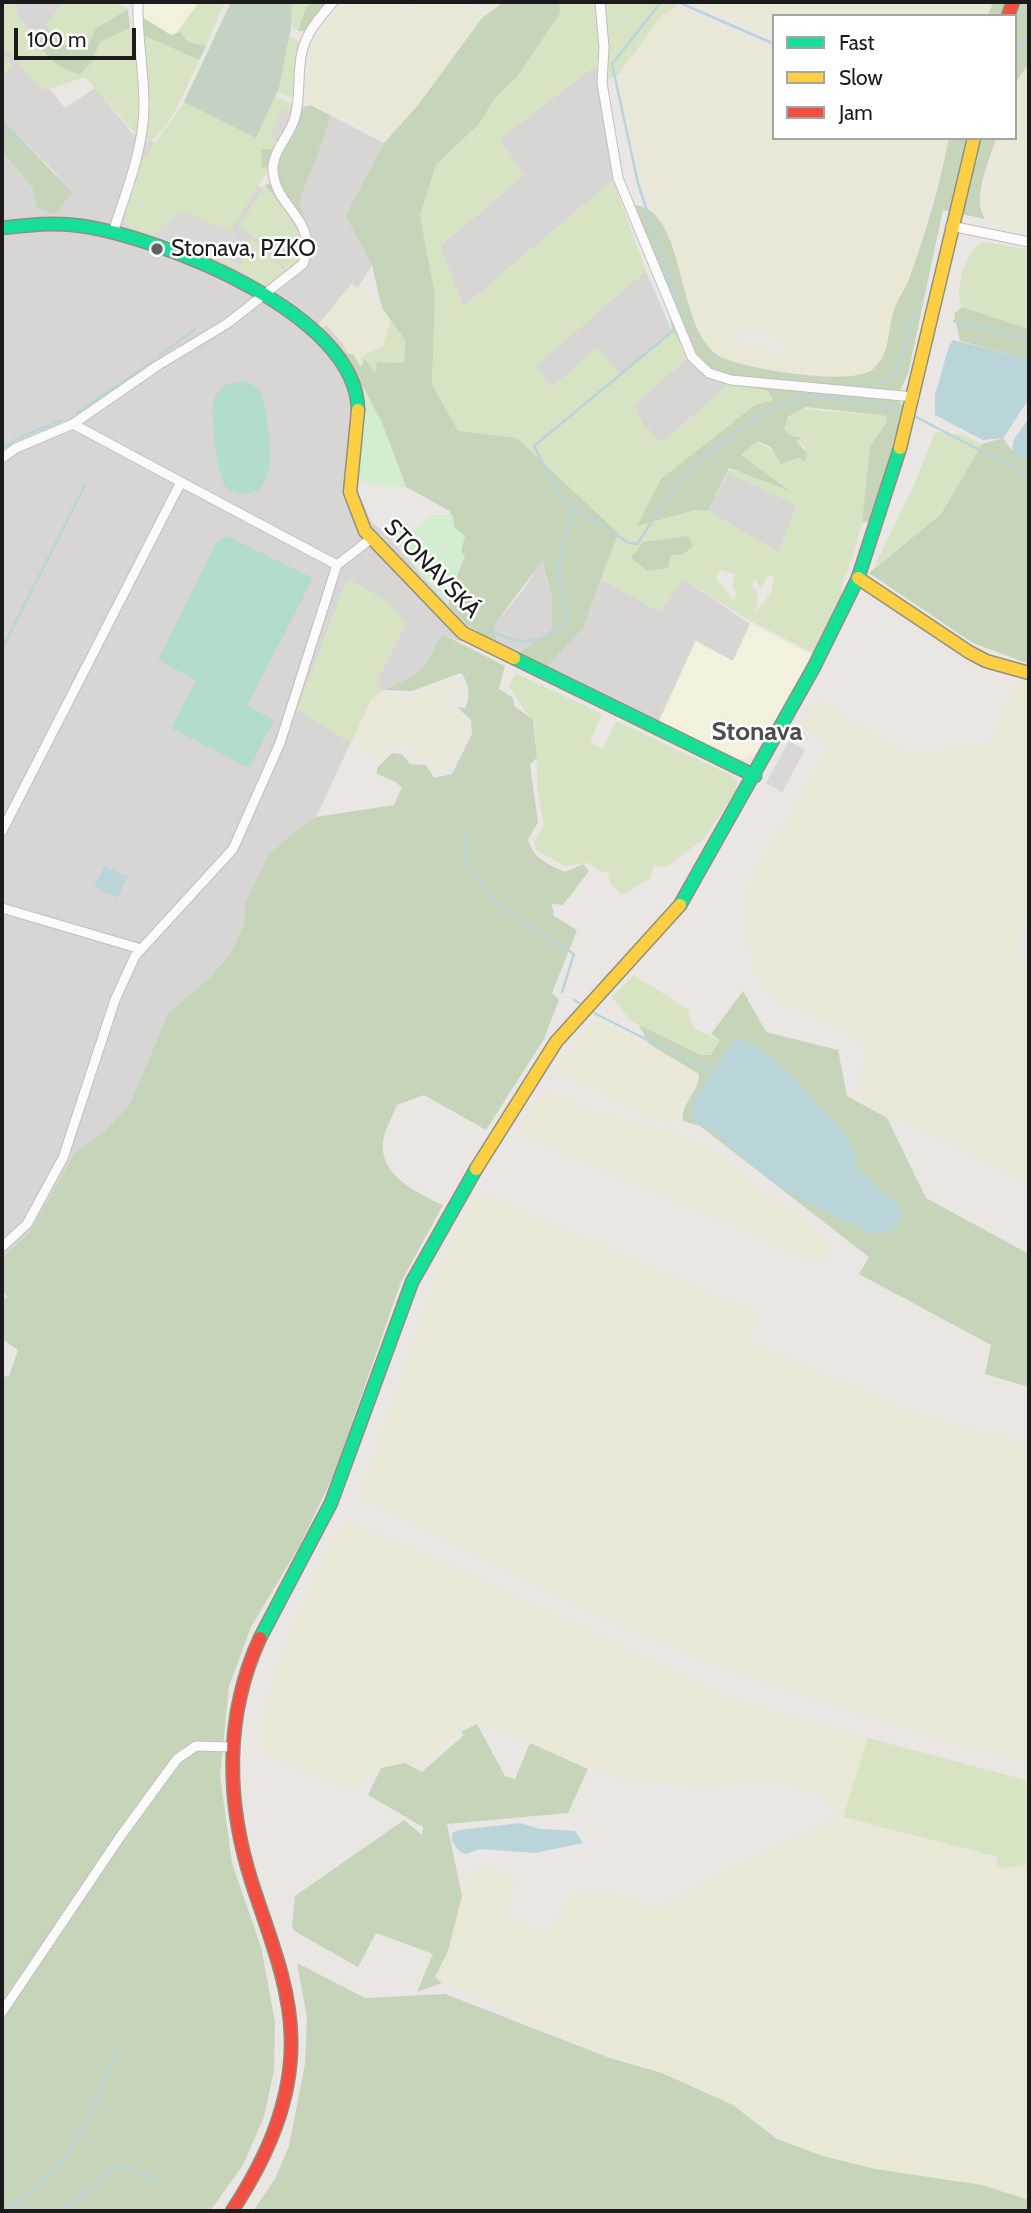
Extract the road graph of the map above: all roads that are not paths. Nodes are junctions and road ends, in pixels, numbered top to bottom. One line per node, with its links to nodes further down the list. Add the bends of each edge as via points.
1 (138, 2): 7 (street, via 144,107 134,165)
2 (332, 2): 9 (street, via 302,51 295,118 272,170 306,232 308,250 303,264)
3 (600, 2): 10 (street, via 602,83 618,178 692,357 709,373 732,380)
4 (973, 140): 5 (street)
5 (951, 226): 8 (street); 10 (street)
6 (2, 228): 7 (street, via 55,225)
7 (113, 233): 9 (street, STONAVSKÁ, via 189,256)
8 (1029, 242)
9 (268, 295): 11 (street); 14 (street, STONAVSKÁ, via 322,339 347,368 356,387 349,493 355,513)
10 (914, 397): 16 (street)
11 (73, 424): 12 (street); 13 (street)
12 (2, 458)
13 (181, 482): 15 (street); 19 (street)
14 (372, 538): 15 (street); 18 (street, STONAVSKÁ, via 463,634)
15 (337, 565): 21 (street, via 279,743 233,849)
16 (858, 579): 17 (street, via 968,652); 18 (street)
17 (1029, 673)
18 (755, 776): 23 (street, via 710,859 666,924 555,1044 474,1172 414,1279 332,1502 254,1646)
19 (2, 831)
20 (2, 908): 21 (street)
21 (141, 949): 22 (street, via 115,1000 63,1158 27,1224)
22 (2, 1247)
23 (231, 1747): 24 (street, via 196,1745 177,1759); 25 (street, via 240,1840 272,1936 289,2011 289,2070 281,2114 260,2167)
24 (2, 2012)
25 (232, 2211)

